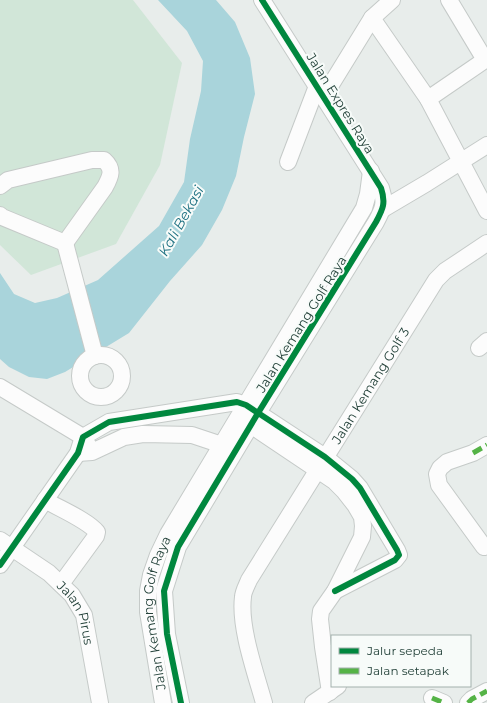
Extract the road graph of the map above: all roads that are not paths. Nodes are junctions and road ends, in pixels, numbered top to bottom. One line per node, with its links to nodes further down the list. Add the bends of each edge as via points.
1 (262, 0): 6 (street, Jalan Expres Raya)
2 (392, 0): 4 (street)
3 (449, 0): 5 (street)
4 (372, 18): 6 (street); 7 (street)
5 (486, 59): 7 (street)
6 (321, 91): 9 (street); 11 (street, Jalan Expres Raya)
7 (428, 99): 10 (street)
8 (487, 145): 10 (street)
9 (288, 162)
10 (461, 162): 13 (street); 15 (street)
11 (371, 171): 15 (street, Jalan Expres Raya, via 384,196); 21 (street, Jalan Kemang Golf Raya, via 364,208)
12 (0, 186): 17 (street, via 8,180 92,160 104,160 110,165 110,178)
13 (487, 211)
14 (0, 215): 17 (street)
15 (379, 216): 21 (street, Jalan Kemang Golf Raya)
16 (487, 243): 28 (street, Jalan Kemang Golf 3, via 436,280)
17 (66, 246): 18 (street)
18 (93, 351): 20 (street, via 111,358 120,367 122,380); 20 (street, via 80,372 82,385 91,395)
19 (0, 387): 23 (street)
20 (109, 395): 22 (street)
21 (249, 415): 22 (street, via 237,402); 25 (street, Jalan Kemang Golf Raya); 28 (street)
22 (115, 422): 23 (street); 24 (street)
23 (83, 437): 27 (street)
24 (119, 439): 25 (street, via 143,434 181,434 192,435); 27 (street)
25 (228, 448): 30 (street, Jalan Kemang Golf Raya)
26 (480, 449): 34 (street, via 447,462 437,474 438,485)
27 (85, 452): 29 (street)
28 (322, 463): 31 (street, via 352,479); 32 (street, via 362,517); 45 (street, Jalan Kemang Golf 3, via 249,580 243,596 247,641)
29 (45, 500): 33 (street); 36 (street, via 97,532)
30 (194, 504): 43 (street, Jalan Kemang Golf Raya, via 168,534 158,554 148,591 148,612); 44 (street, Jalan Kemang Golf Raya, via 164,591 167,634)
31 (378, 519): 32 (street); 37 (street, via 398,550 397,557)
32 (363, 526): 37 (street, via 362,537)
33 (6, 545): 35 (street); 36 (street, Jalan Pirus, via 49,573)
34 (484, 547)
35 (0, 565)
36 (61, 584): 42 (street, Jalan Pirus, via 72,595 84,615)
37 (335, 591): 38 (street, via 321,611 320,618)
38 (327, 652): 39 (street)
39 (331, 673)
40 (334, 689): 46 (street)
41 (487, 691): 47 (street)
42 (100, 703)
43 (163, 703)
44 (181, 703)
45 (264, 703)
46 (314, 703)
47 (468, 703)

